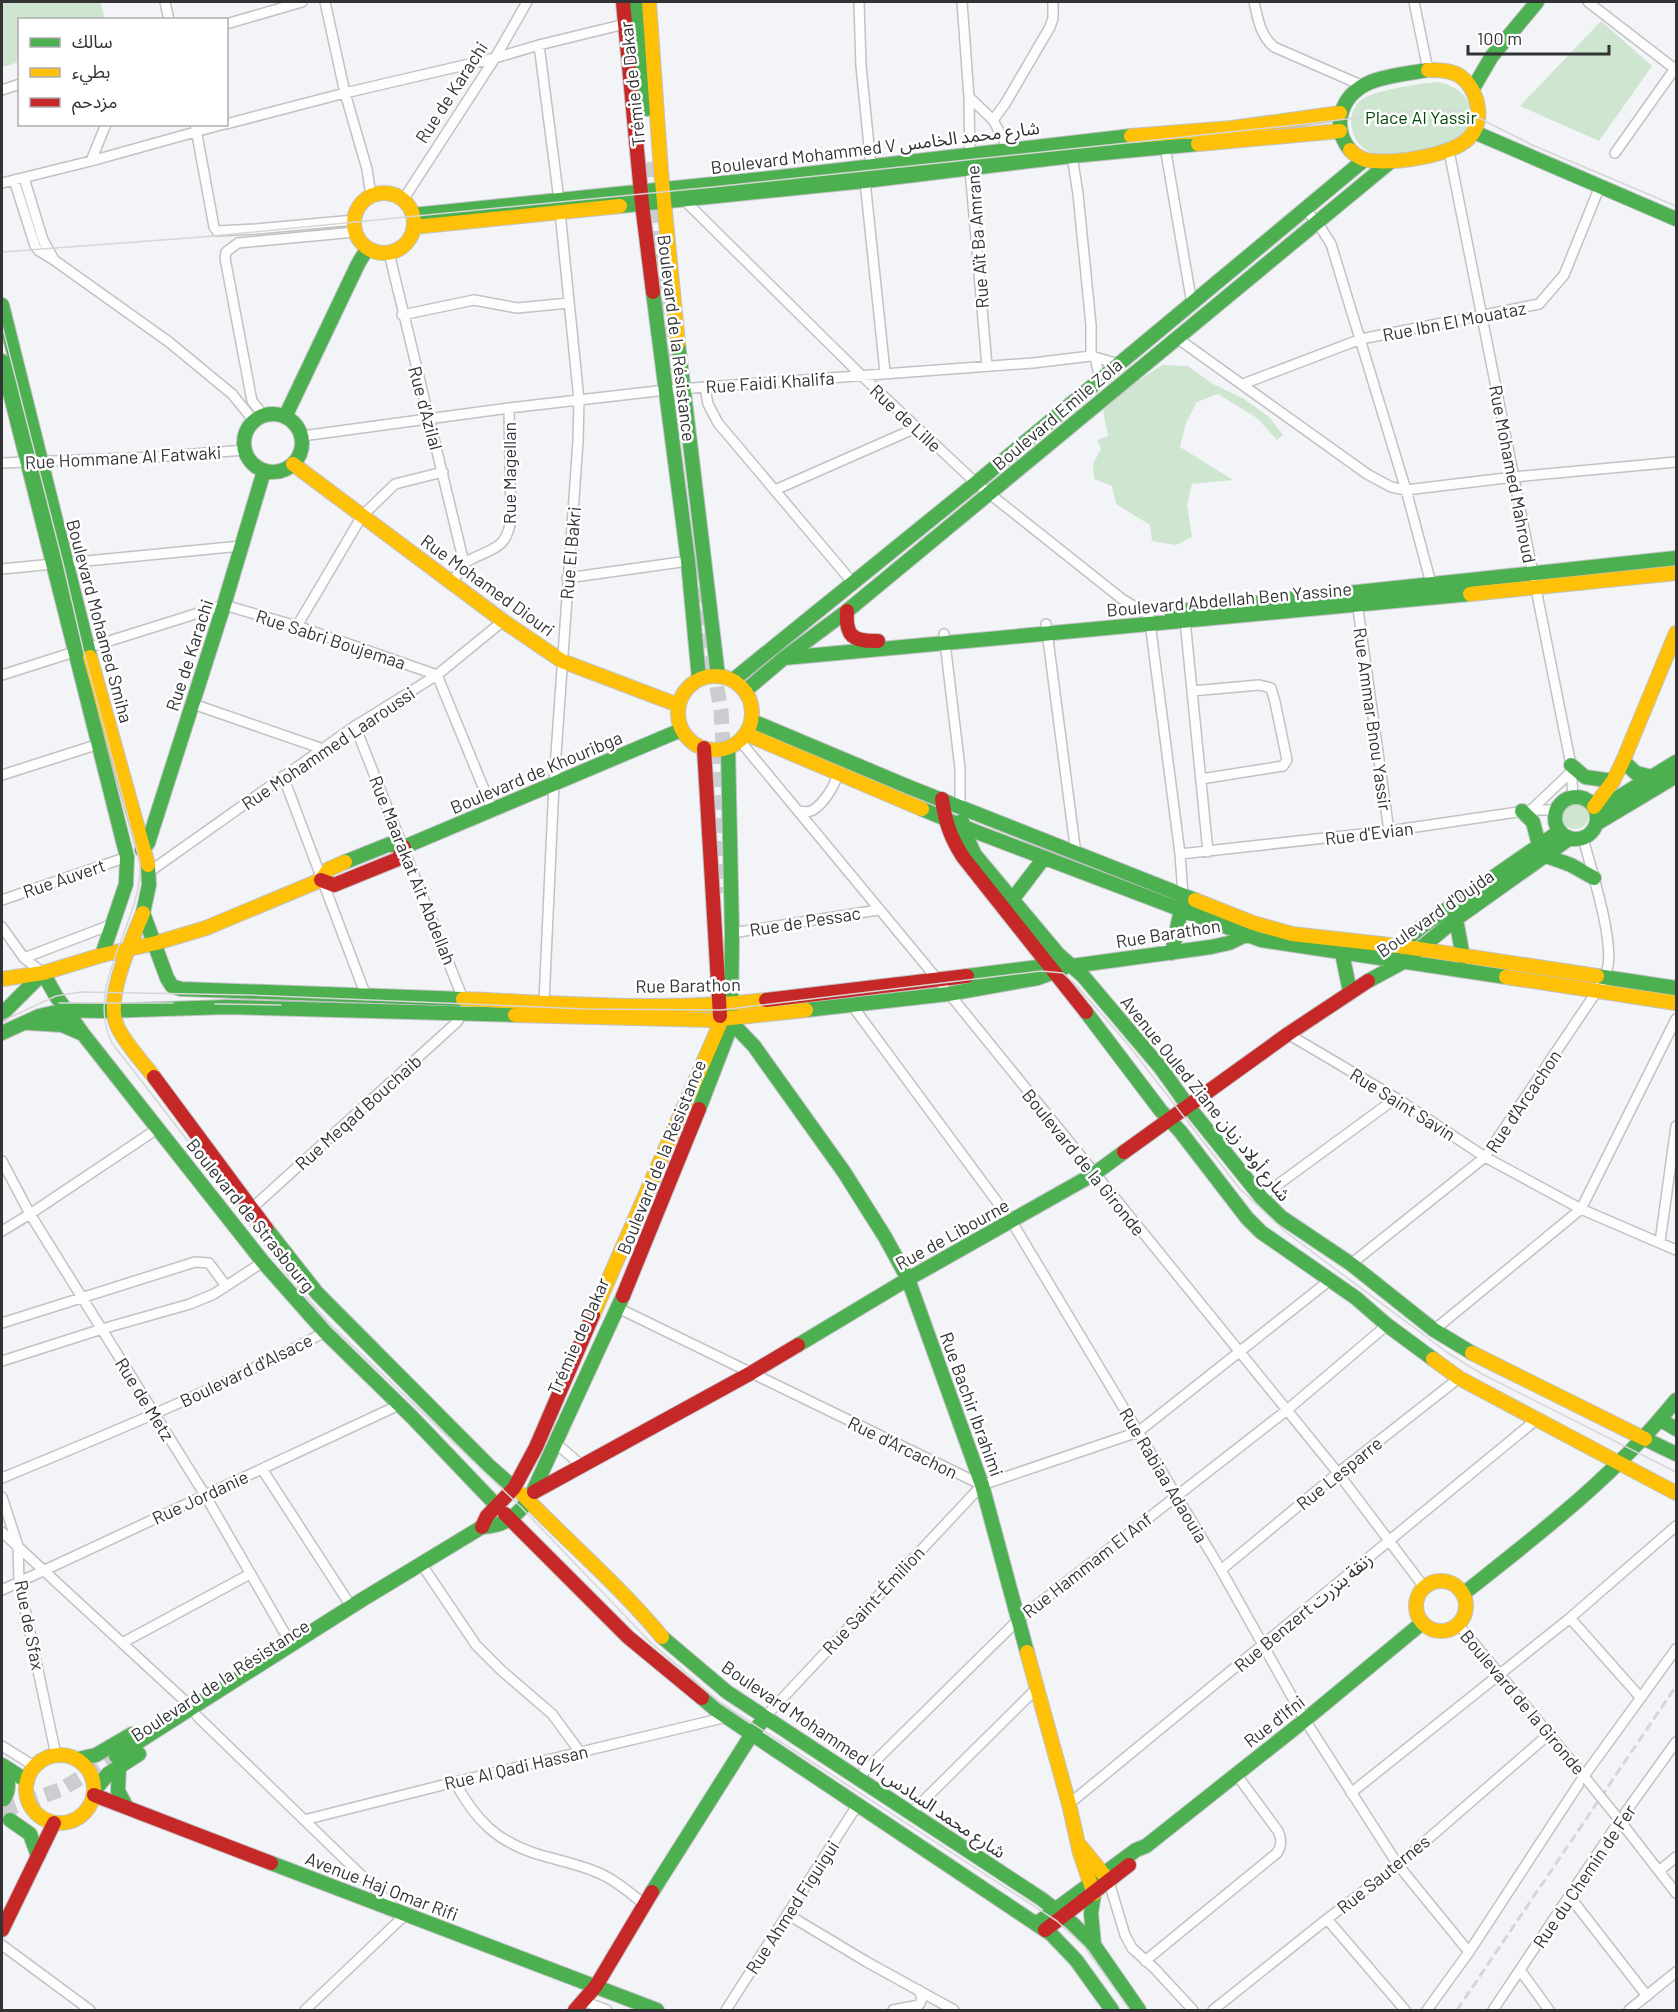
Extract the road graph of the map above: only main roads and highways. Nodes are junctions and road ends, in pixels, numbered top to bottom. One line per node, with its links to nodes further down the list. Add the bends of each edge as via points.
1 (623, 2): 15 (main road, Boulevard de la Résistance)
2 (636, 2): 3 (main road, Trémie de Dakar, via 655,162)
3 (642, 2)
4 (649, 2): 14 (main road, Boulevard de la Résistance)
5 (1537, 2): 6 (main road)
6 (1491, 56): 7 (main road); 8 (main road)
7 (1459, 76): 8 (main road); 9 (main road, via 1428,70 1372,81 1348,96)
8 (1472, 90): 11 (main road, via 1479,109)
9 (1340, 113): 10 (main road); 14 (main road, Boulevard Mohammed V شارع محمد الخامس, via 871,166)
10 (1340, 131): 12 (main road, via 1351,151); 14 (main road, Boulevard Mohammed V شارع محمد الخامس, via 683,199)
11 (1474, 132): 13 (main road, via 1449,151); 16 (main road)
12 (1364, 160): 13 (main road); 39 (main road, Boulevard Emile Zola)
13 (1390, 162): 31 (main road, Boulevard Emile Zola)
14 (664, 195): 15 (main road, Boulevard Mohammed V شارع محمد الخامس); 37 (main road, Boulevard de la Résistance, via 682,388)
15 (641, 197): 17 (main road, Boulevard Mohammed V شارع محمد الخامس); 38 (main road, Boulevard de la Résistance, via 688,561)
16 (1677, 219)
17 (413, 221): 18 (main road, via 411,237 405,245 389,253); 18 (main road, via 404,200 387,193 371,196 359,205 354,226)
18 (367, 249): 21 (main road)
19 (2, 305): 22 (main road, Boulevard Mohamed Smiha)
20 (2, 361): 22 (main road, Boulevard Mohamed Smiha)
21 (285, 417): 23 (main road, via 302,436 301,453); 24 (main road, via 274,414 259,419 246,434 245,450 251,462)
22 (34, 461): 35 (main road, Boulevard Mohamed Smiha)
23 (293, 464): 24 (main road, via 278,472); 41 (main road, Rue Mohamed Diouri, via 562,661)
24 (264, 471): 57 (main road, Rue de Karachi)
25 (1677, 558): 26 (main road, Boulevard Abdellah Ben Yassine)
26 (1659, 560): 28 (main road); 29 (main road, Boulevard Abdellah Ben Yassine, via 1533,573)
27 (1677, 573): 28 (main road, Boulevard Abdellah Ben Yassine)
28 (1660, 575): 29 (main road, Boulevard Abdellah Ben Yassine, via 1537,589)
29 (1433, 592): 30 (main road, Boulevard Abdellah Ben Yassine)
30 (1357, 599): 32 (main road, Boulevard Abdellah Ben Yassine); 32 (main road, Boulevard Abdellah Ben Yassine, via 1185,620)
31 (847, 611): 34 (main road, Boulevard Abdellah Ben Yassine, via 848,632 860,640); 36 (main road, Boulevard Emile Zola)
32 (1150, 619): 34 (main road, Boulevard Abdellah Ben Yassine)
33 (1677, 633): 46 (main road)
34 (944, 638): 36 (main road, Boulevard Abdellah Ben Yassine)
35 (80, 650): 56 (main road, Boulevard Mohamed Smiha); 62 (main road, Boulevard Mohamed Smiha)
36 (784, 658): 40 (main road, Boulevard Emile Zola)
37 (718, 676): 38 (main road); 39 (main road)
38 (699, 679): 41 (main road, via 687,688)
39 (732, 680): 40 (main road)
40 (745, 691): 43 (main road, via 751,704)
41 (678, 705): 42 (main road)
42 (681, 730): 44 (main road, via 692,743); 71 (main road, Boulevard de Khouribga, via 404,847 398,859 333,885 321,880 206,928)
43 (746, 732): 45 (main road); 51 (main road); 55 (main road)
44 (704, 748): 45 (main road); 89 (main road, Boulevard de la Résistance)
45 (728, 748): 89 (main road, Boulevard de la Résistance, via 732,933)
46 (1623, 761): 49 (main road, via 1636,773); 50 (main road)
47 (1677, 762): 49 (main road)
48 (1571, 768): 50 (main road, via 1585,777)
49 (1665, 776): 54 (main road)
50 (1613, 781): 54 (main road)
51 (942, 799): 52 (main road); 55 (main road)
52 (960, 806): 58 (main road, Avenue Ouled Ziane شارع أولاد زيان); 65 (main road)
53 (1526, 811): 61 (main road)
54 (1596, 814): 59 (main road, via 1594,830); 59 (main road, via 1585,799 1573,798 1562,803 1555,819)
55 (944, 817): 58 (main road); 82 (main road, via 963,857)
56 (136, 822): 57 (main road); 60 (main road, Boulevard Mohamed Smiha)
57 (155, 822): 60 (main road, Rue de Karachi)
58 (963, 825): 63 (main road); 66 (main road, Avenue Ouled Ziane شارع أولاد زيان, via 975,855)
59 (1571, 836): 61 (main road, Boulevard d'Oujda)
60 (145, 848): 62 (main road); 68 (main road, Boulevard Mohamed Smiha, via 149,885)
61 (1543, 851): 64 (main road); 69 (main road, Boulevard d'Oujda); 72 (main road, Boulevard d'Oujda, via 1421,927)
62 (127, 857): 77 (main road, Boulevard Mohamed Smiha, via 126,884)
63 (1044, 858): 66 (main road); 67 (main road)
64 (1594, 878)
65 (1183, 895): 67 (main road); 72 (main road, via 1253,924 1292,934)
66 (1012, 900): 81 (main road, Avenue Ouled Ziane شارع أولاد زيان)
67 (1182, 910): 70 (main road); 75 (main road)
68 (143, 913): 71 (main road); 74 (main road, Boulevard de Strasbourg)
69 (1456, 919): 73 (main road, Boulevard d'Oujda); 78 (main road)
70 (1246, 935): 75 (main road, Rue Barathon, via 1220,945); 76 (main road)
71 (156, 943): 74 (main road, Boulevard de Khouribga); 89 (main road, Rue Barathon, via 169,983 181,989 682,1006)
72 (1399, 946): 73 (main road); 79 (main road, Boulevard d'Oujda)
73 (1417, 949): 78 (main road); 80 (main road, Boulevard d'Oujda)
74 (130, 950): 77 (main road, Boulevard de Khouribga); 91 (main road, Boulevard de Strasbourg, via 116,985)
75 (1172, 953): 81 (main road, Rue Barathon)
76 (1342, 953): 79 (main road); 87 (main road)
77 (102, 955): 83 (main road, Boulevard de Khouribga)
78 (1463, 957): 86 (main road)
79 (1387, 959): 80 (main road); 85 (main road, Boulevard d'Oujda)
80 (1405, 961): 85 (main road, Boulevard d'Oujda); 88 (main road)
81 (1072, 966): 82 (main road, Rue Barathon); 97 (main road, Avenue Ouled Ziane شارع أولاد زيان, via 1160,1067)
82 (1052, 969): 89 (main road, Rue Barathon); 93 (main road, via 1038,978 948,994); 98 (main road)
83 (43, 973): 84 (main road, Boulevard de Khouribga); 90 (main road, Boulevard de Strasbourg); 92 (main road)
84 (2, 979)
85 (1370, 979): 87 (main road, Rue de Libourne)
86 (1677, 988)
87 (1350, 992): 97 (main road, Rue de Libourne)
88 (1677, 1003)
89 (726, 1004): 93 (main road, Boulevard de la Résistance)
90 (66, 1010): 91 (main road); 94 (main road); 96 (main road, Boulevard de Strasbourg)
91 (114, 1010): 93 (main road, via 227,1007); 108 (main road, Boulevard de Strasbourg, via 117,1027 317,1293)
92 (2, 1014)
93 (728, 1020): 99 (main road, Rue Bachir Ibrahimi, via 754,1046 844,1172); 104 (main road, Boulevard de la Résistance); 105 (main road, Boulevard de la Résistance, via 722,1053 675,1171 618,1308)
94 (24, 1023): 95 (main road); 96 (main road, via 62,1025)
95 (2, 1033)
96 (83, 1034): 111 (main road, Boulevard de Strasbourg, via 263,1262 325,1332)
97 (1188, 1106): 98 (main road, Rue de Libourne); 103 (main road, Avenue Ouled Ziane شارع أولاد زيان, via 1261,1197 1292,1226 1351,1264 1434,1330 1482,1360)
98 (1170, 1120): 99 (main road, Rue de Libourne, via 1094,1173); 107 (main road, via 1253,1225 1459,1378)
99 (908, 1279): 110 (main road, Rue de Libourne); 129 (main road, Rue Bachir Ibrahimi, via 982,1485)
100 (1677, 1400): 101 (main road)
101 (1661, 1420): 102 (main road); 103 (main road)
102 (1677, 1429)
103 (1645, 1439): 106 (main road, Avenue Ouled Ziane شارع أولاد زيان); 107 (main road)
104 (536, 1447): 105 (main road, Trémie de Dakar, via 549,1430 709,1067 613,1302 558,1424); 108 (main road, Boulevard de la Résistance)
105 (553, 1448): 110 (main road, Boulevard de la Résistance)
106 (1677, 1454)
107 (1621, 1464): 109 (main road); 114 (main road)
108 (514, 1488): 110 (main road, Boulevard Mohammed VI شارع محمد السادس); 111 (main road, Boulevard de la Résistance)
109 (1677, 1493)
110 (532, 1496): 112 (main road, Boulevard de la Résistance); 117 (main road, Boulevard Mohammed VI شارع محمد السادس, via 561,1535 643,1614 666,1642 727,1692)
111 (496, 1506): 112 (main road); 113 (main road, Boulevard de la Résistance)
112 (512, 1520): 113 (main road, Boulevard de la Résistance, via 499,1527); 118 (main road, via 628,1638)
113 (483, 1527): 115 (main road, Boulevard de la Résistance)
114 (1463, 1594): 116 (main road, via 1466,1610 1453,1628 1433,1630); 116 (main road, via 1455,1585 1442,1581 1424,1587 1415,1605)
115 (354, 1601): 119 (main road, Boulevard de la Résistance, via 287,1637 96,1755); 120 (main road); 120 (main road, Boulevard de la Résistance, via 360,1611 197,1716)
116 (1422, 1623): 131 (main road, Rue d'Ifni)
117 (765, 1717): 118 (main road); 133 (main road, Boulevard Mohammed VI شارع محمد السادس)
118 (752, 1734): 134 (main road); 137 (main road)
119 (78, 1759): 122 (main road, via 69,1755 44,1758 34,1766); 123 (main road, via 92,1774)
120 (117, 1761): 123 (main road, Boulevard de la Résistance); 125 (main road, via 118,1791)
121 (2, 1765): 122 (main road); 124 (main road, via 9,1784)
122 (26, 1783): 124 (main road); 126 (main road, via 28,1802)
123 (95, 1792): 125 (main road, Avenue Haj Omar Rifi); 128 (main road, via 82,1816)
124 (3, 1799)
125 (126, 1806): 137 (main road, Avenue Haj Omar Rifi)
126 (39, 1816): 127 (main road); 128 (main road)
127 (6, 1821): 130 (main road, via 30,1834)
128 (54, 1823): 130 (main road)
129 (1078, 1843): 131 (main road, Rue Bachir Ibrahimi); 132 (main road, Rue Bachir Ibrahimi)
130 (38, 1856): 135 (main road)
131 (1106, 1878): 132 (main road, Rue d'Ifni)
132 (1092, 1889): 133 (main road, Rue d'Ifni); 136 (main road)
133 (1060, 1913): 134 (main road, Rue d'Ifni); 136 (main road, Boulevard Mohammed VI شارع محمد السادس)
134 (1040, 1927): 140 (main road, via 1067,1949)
135 (2, 1929)
136 (1094, 1945): 141 (main road, Boulevard Mohammed VI شارع محمد السادس)
137 (596, 1986): 138 (main road); 139 (main road, Avenue Haj Omar Rifi)
138 (579, 2006)
139 (657, 2010)
140 (1112, 2010)
141 (1139, 2010)

